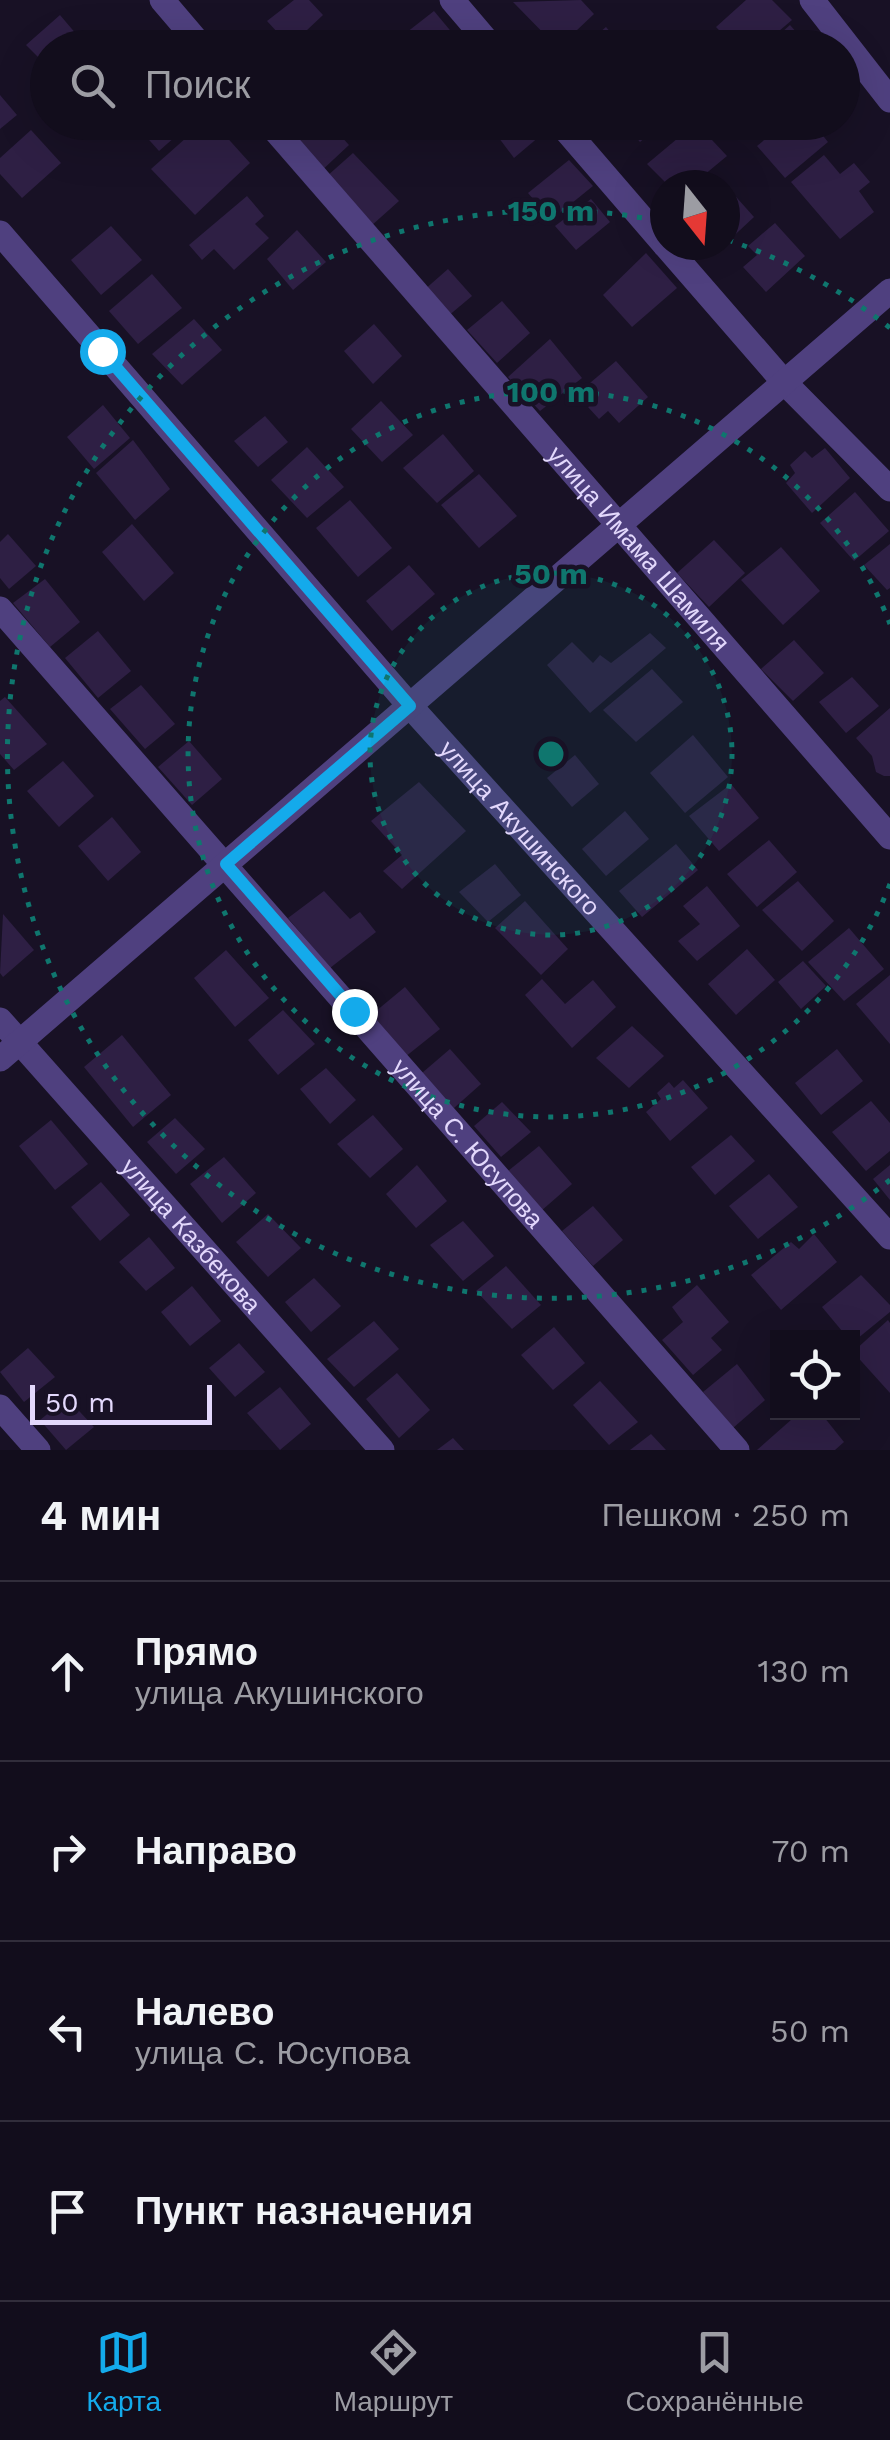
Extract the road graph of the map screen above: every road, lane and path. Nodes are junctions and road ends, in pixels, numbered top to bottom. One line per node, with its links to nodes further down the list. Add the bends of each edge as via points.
1 (162, 0): 4 (street)
2 (452, 0): 5 (street)
3 (812, 0): 6 (street)
4 (188, 30)
5 (478, 30)
6 (835, 30)
7 (860, 62): 8 (street)
8 (890, 100)
9 (284, 140): 17 (street, улица Имама Шамиля)
10 (574, 140): 11 (street)
11 (650, 228)
12 (0, 233): 19 (street, улица Акушинского)
13 (678, 260): 15 (street)
14 (890, 291): 15 (street)
15 (784, 382): 16 (street); 17 (street)
16 (890, 489)
17 (618, 528): 19 (street); 20 (street, улица Имама Шамиля)
18 (0, 609): 21 (street, улица С. Юсупова)
19 (410, 706): 21 (street); 24 (street, улица Акушинского)
20 (890, 837)
21 (226, 864): 23 (street); 28 (street, улица С. Юсупова)
22 (0, 1020): 23 (street, улица Казбекова)
23 (10, 1050): 27 (street, улица Казбекова)
24 (890, 1238)
25 (0, 1407): 26 (street)
26 (38, 1450)
27 (382, 1450)
28 (737, 1450)

